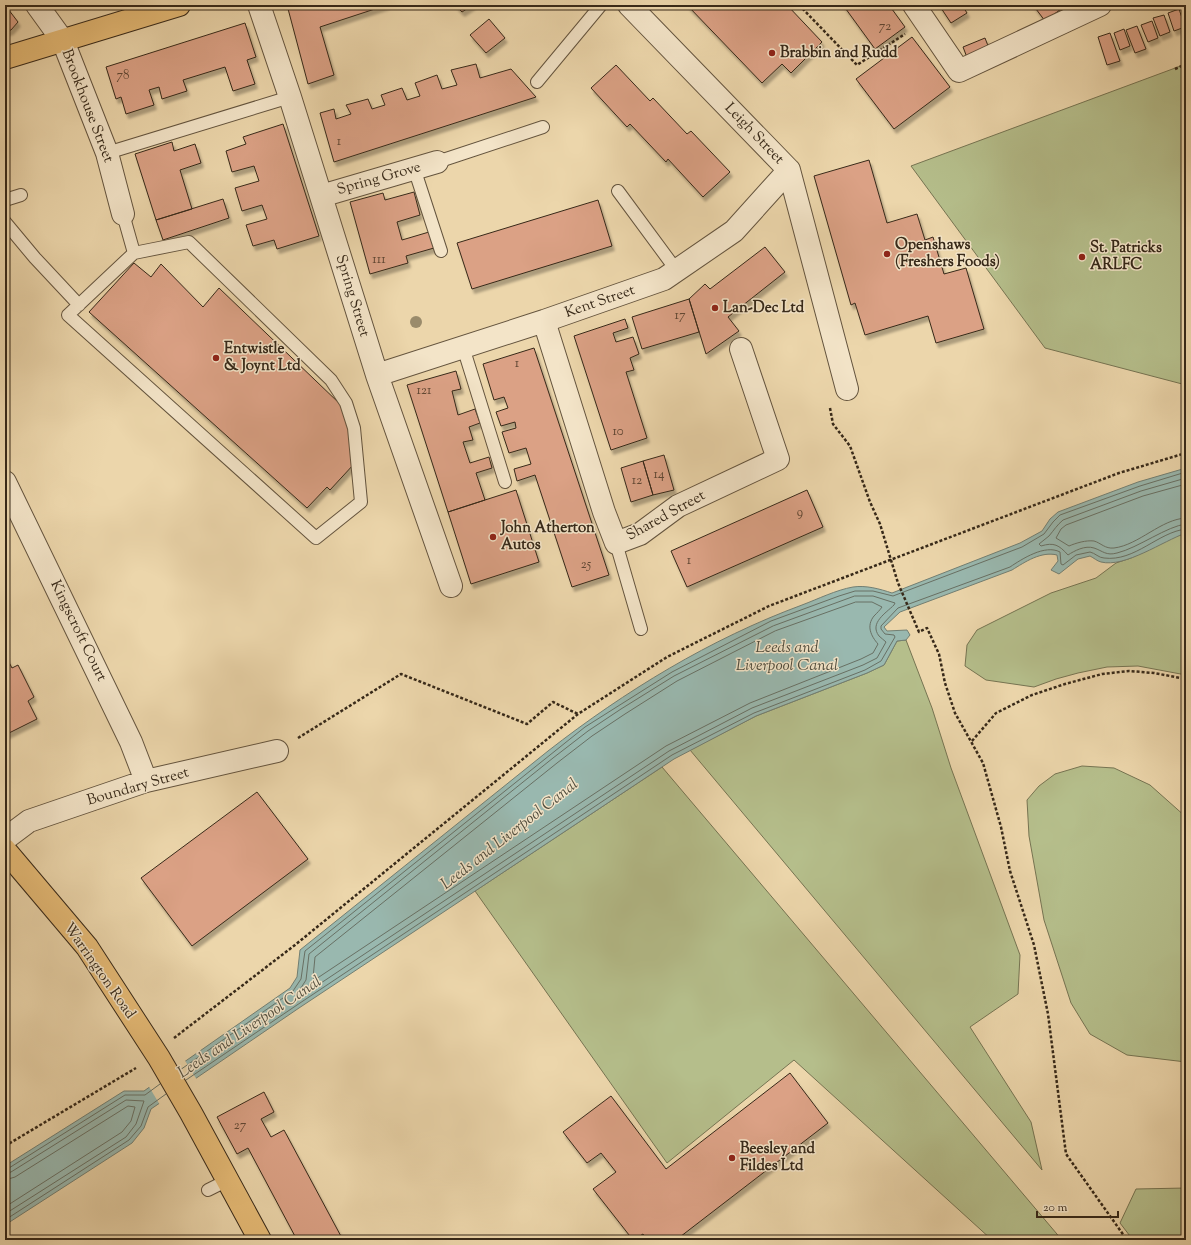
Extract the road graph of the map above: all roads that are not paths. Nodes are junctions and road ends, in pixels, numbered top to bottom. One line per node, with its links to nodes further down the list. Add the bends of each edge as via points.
1 (37, 5): 8 (street, Brookhouse Street)
2 (179, 5): 8 (main road)
3 (258, 5): 11 (street, Spring Street)
4 (601, 5): 10 (lane)
5 (629, 5): 16 (street, Leigh Street)
6 (1100, 5): 7 (street, via 959,71)
7 (919, 13)
8 (63, 41): 9 (main road); 13 (street, Brookhouse Street)
9 (5, 58)
10 (538, 82)
11 (290, 97): 13 (lane); 19 (street, Spring Street)
12 (543, 127): 14 (lane)
13 (107, 153): 21 (street, Brookhouse Street)
14 (437, 162): 15 (street, Spring Grove)
15 (414, 168): 19 (street, Spring Grove); 23 (lane)
16 (788, 170): 25 (street, Kent Street, via 734,231); 31 (street, Leigh Street)
17 (618, 191): 25 (lane)
18 (21, 195): 20 (lane)
19 (321, 196): 30 (street, Spring Street)
20 (5, 200)
21 (123, 214): 24 (lane)
22 (5, 222): 26 (lane)
23 (441, 251)
24 (134, 253): 26 (lane); 26 (lane, via 189,242 331,380 346,403 354,428 361,502 316,538 68,314)
25 (677, 271): 27 (street, Kent Street, via 664,279)
26 (78, 305)
27 (544, 321): 28 (street, Kent Street); 34 (street, Shared Street, via 604,512)
28 (463, 347): 30 (street, Kent Street); 33 (lane)
29 (741, 349): 34 (street, Shared Street, via 778,459 678,506 640,534)
30 (377, 375): 35 (street, Spring Street)
31 (847, 389)
32 (5, 482): 38 (street, Kingscroft Court, via 131,742)
33 (505, 482)
34 (616, 542): 36 (lane)
35 (451, 586)
36 (641, 629)
37 (277, 751): 38 (street, Boundary Street)
38 (146, 781): 39 (street, Boundary Street, via 28,821)
39 (5, 839)
40 (8, 859): 41 (main road, Warrington Road, via 87,947 157,1055)
41 (228, 1180): 42 (lane); 43 (main road)
42 (208, 1190)
43 (260, 1240)

